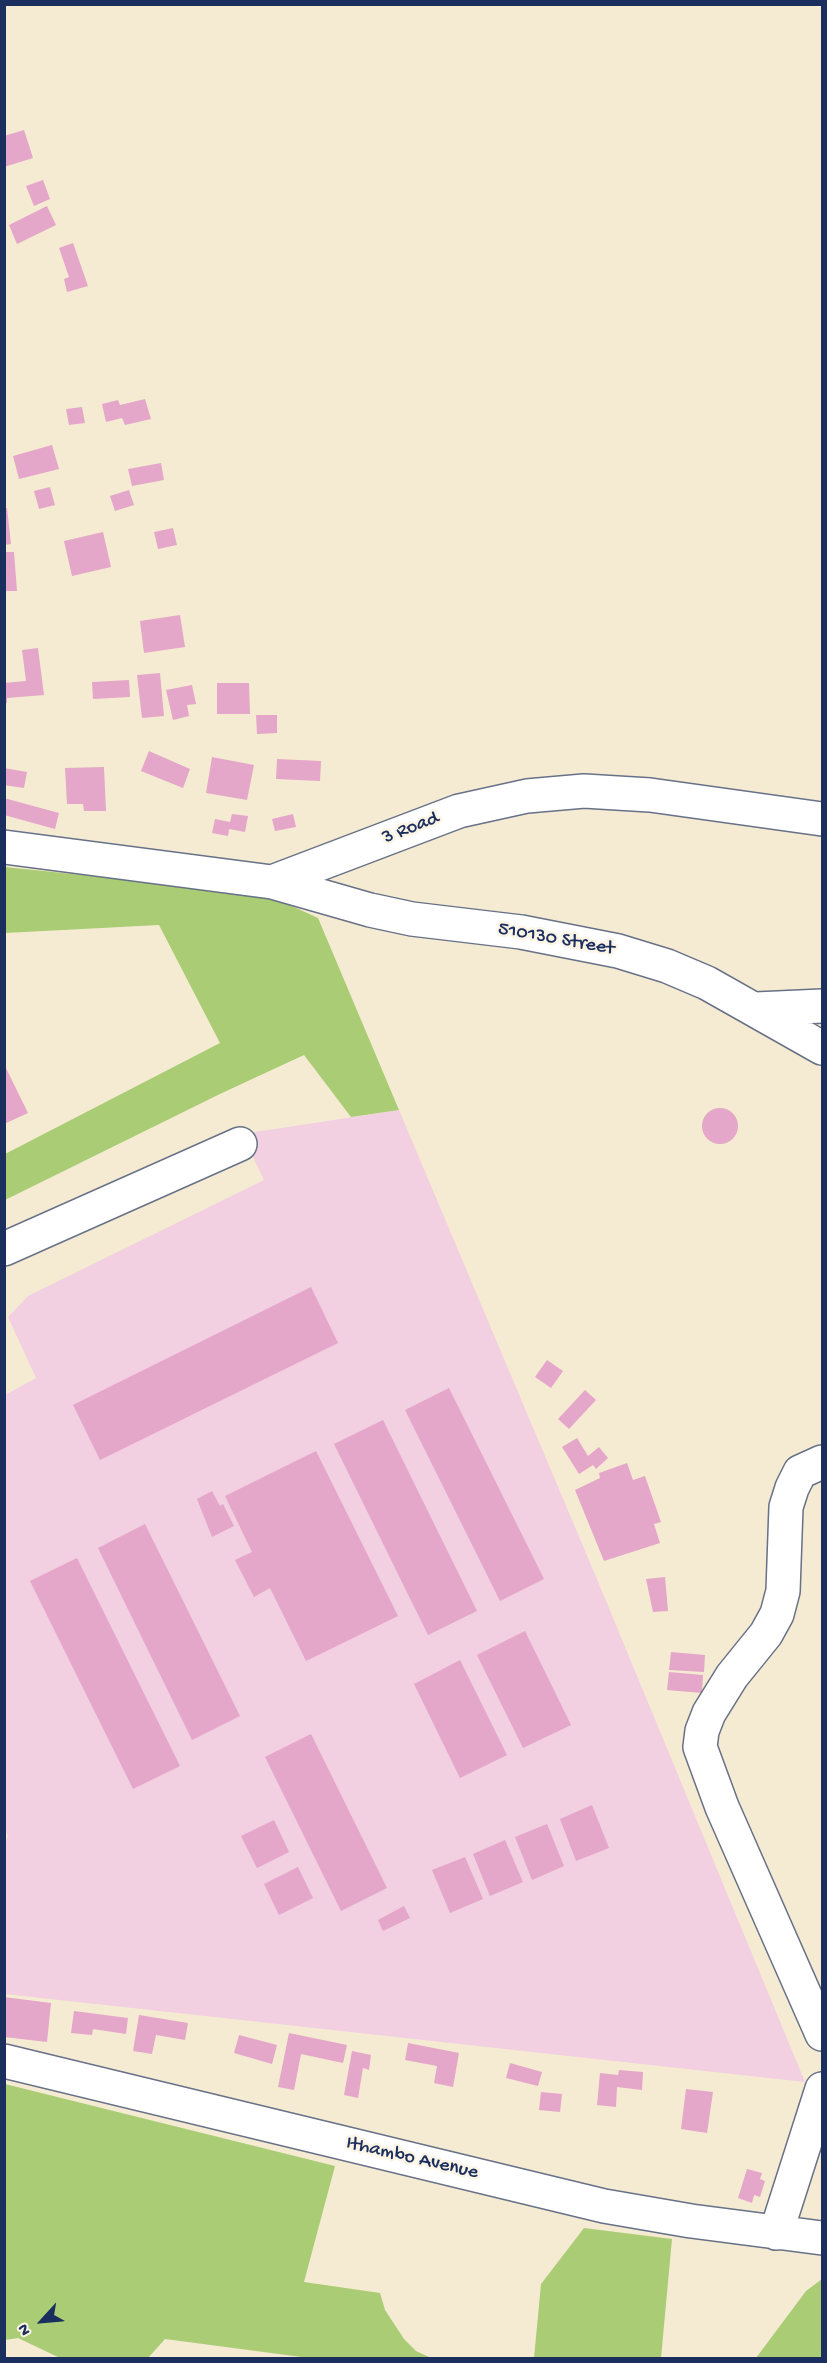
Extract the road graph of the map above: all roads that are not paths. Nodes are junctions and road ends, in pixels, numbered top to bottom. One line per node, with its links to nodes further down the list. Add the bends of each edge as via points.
1 (822, 819): 3 (street, 3 Road, via 650,795 584,791 527,796 459,811)
2 (4, 847): 3 (street, 3 Road)
3 (272, 882): 5 (street, 510130 Street, via 412,919 521,932 618,951 667,966)
4 (822, 1006): 5 (street)
5 (756, 1009): 6 (street, 510130 Street)
6 (822, 1048)
7 (240, 1144): 8 (street)
8 (4, 1249)
9 (822, 1462): 10 (street, via 800,1472 786,1507 783,1591 777,1614 709,1713 700,1747 722,1807)
10 (822, 2034)
11 (4, 2061): 13 (street, Ithambo Avenue, via 604,2206)
12 (822, 2089): 13 (street)
13 (776, 2233): 14 (street, Ithambo Avenue)
14 (822, 2238)

